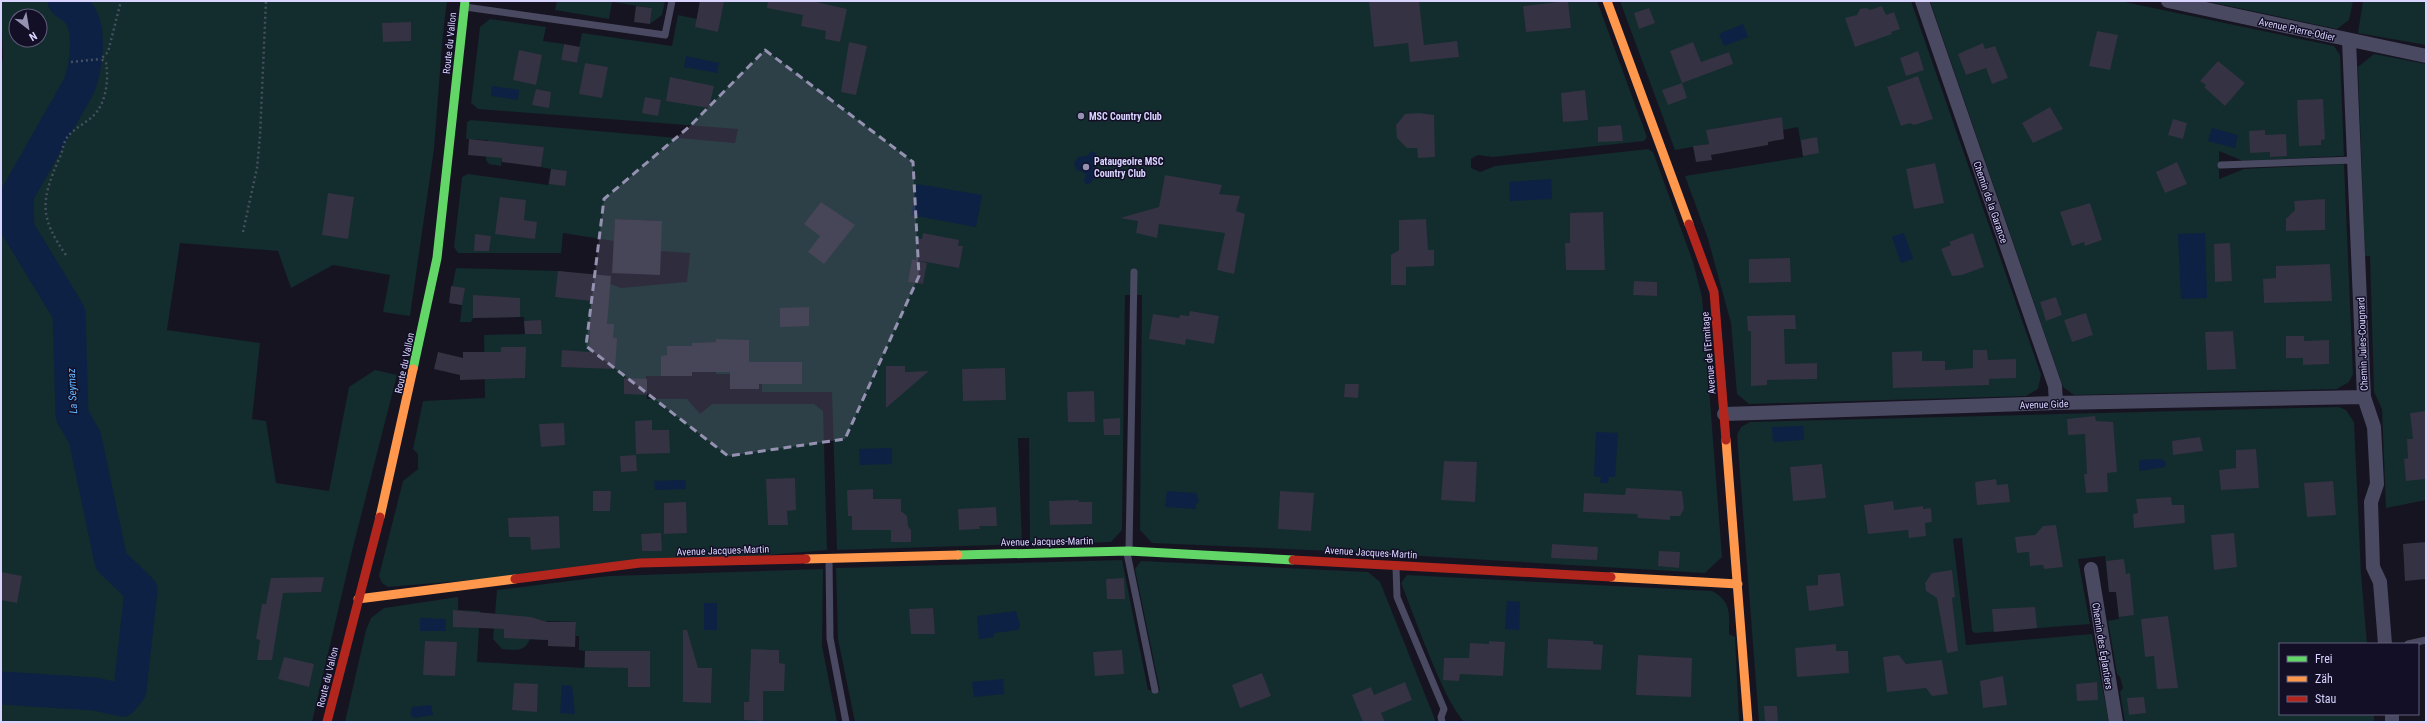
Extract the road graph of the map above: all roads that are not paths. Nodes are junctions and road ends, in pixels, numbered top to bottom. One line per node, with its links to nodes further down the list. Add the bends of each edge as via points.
1 (672, 1): 5 (lane, via 665,36)
2 (1607, 1): 13 (street, Avenue de l'Ermitage, via 1714,292)
3 (1922, 1): 12 (street, Chemin de la Garance, via 2055,386)
4 (2168, 1): 6 (street, Avenue Pierre-Odier)
5 (464, 4): 19 (street, Route du Vallon, via 437,258 394,461)
6 (2349, 40): 7 (street, Avenue Pierre-Odier); 8 (street, Chemin Jules-Cougnard)
7 (2426, 56)
8 (2354, 160): 9 (lane); 11 (street, Chemin Jules-Cougnard)
9 (2221, 165)
10 (1134, 272): 14 (lane)
11 (2364, 397): 12 (street, Avenue Gide); 21 (street, Chemin Jules-Cougnard, via 2374,427 2377,484 2371,502 2372,567 2380,582)
12 (2056, 403): 13 (street, Avenue Gide)
13 (1724, 414): 18 (street, Avenue de l'Ermitage)
14 (1128, 551): 15 (street, Avenue Jacques-Martin); 16 (street, Avenue Jacques-Martin); 23 (lane)
15 (829, 558): 19 (street, Avenue Jacques-Martin, via 640,563); 25 (lane, via 830,638)
16 (1396, 564): 18 (street, Avenue Jacques-Martin); 26 (lane, via 1397,597 1444,709)
17 (2091, 569): 28 (street, Chemin des Églantiers)
18 (1738, 584): 27 (street, Avenue de l'Ermitage)
19 (358, 599): 24 (street, Route du Vallon)
20 (2426, 640): 22 (lane)
21 (2385, 643)
22 (2412, 643)
23 (1155, 690)
24 (327, 722)
25 (846, 722)
26 (1442, 722)
27 (1748, 722)
28 (2116, 722)

